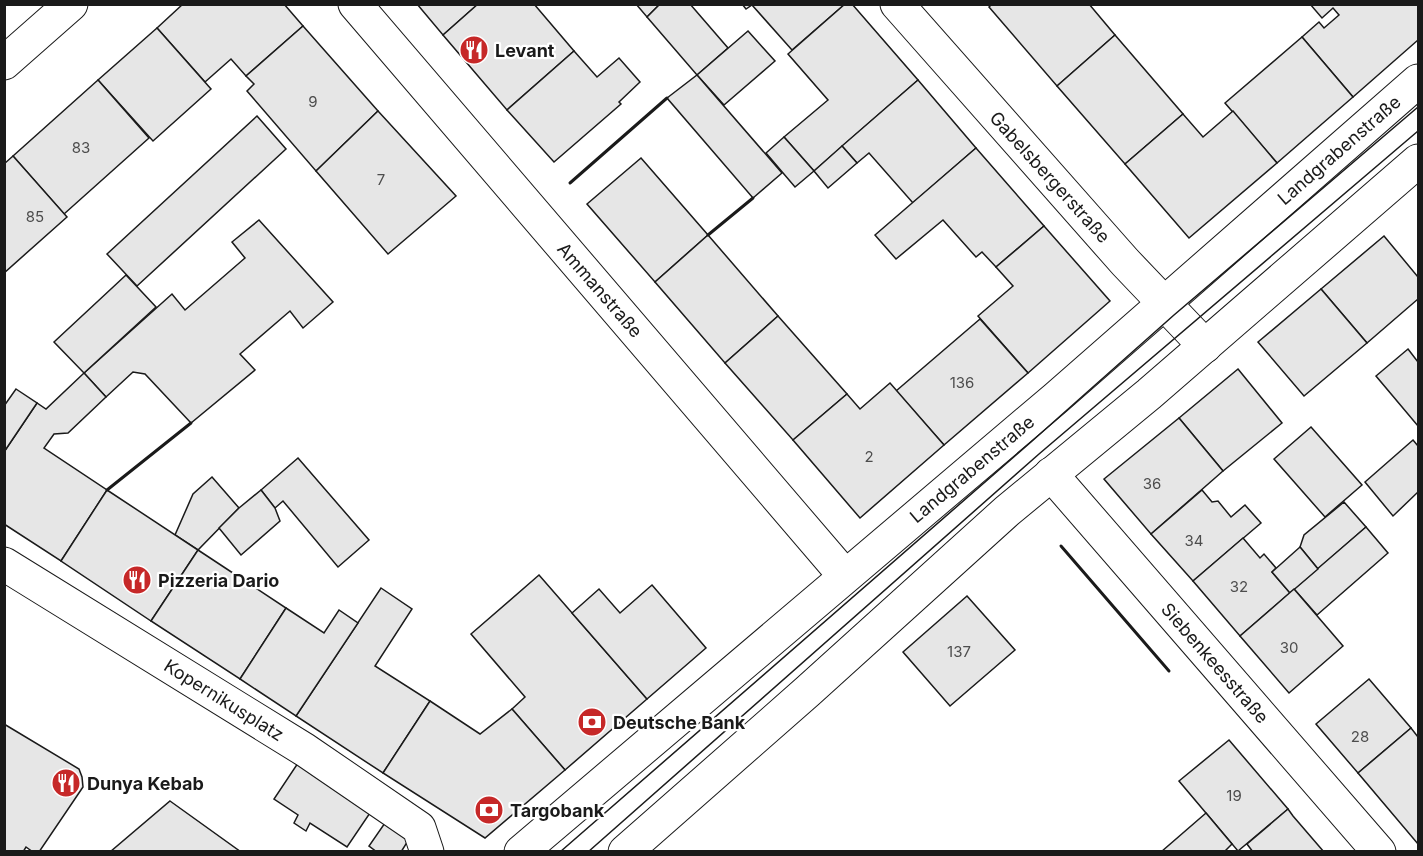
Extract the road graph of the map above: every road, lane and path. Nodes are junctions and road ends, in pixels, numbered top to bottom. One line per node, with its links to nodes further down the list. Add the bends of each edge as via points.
1 (72, 4): 4 (street)
2 (355, 4): 11 (street, Ammanstraße)
3 (897, 4): 7 (street, Gabelsbergerstraße)
4 (4, 63)
5 (1419, 81): 7 (street, Landgrabenstraße)
6 (1419, 161): 8 (street)
7 (1164, 304): 8 (street, Gabelsbergerstraße); 11 (street, Landgrabenstraße)
8 (1205, 346): 9 (street)
9 (1051, 474): 14 (street); 15 (street, Siebenkeesstraße)
10 (4, 564): 12 (street, Kopernikusplatz, via 305,750 419,828)
11 (845, 576): 13 (street, Landgrabenstraße)
12 (427, 852)
13 (522, 852)
14 (625, 852)
15 (1379, 852)

